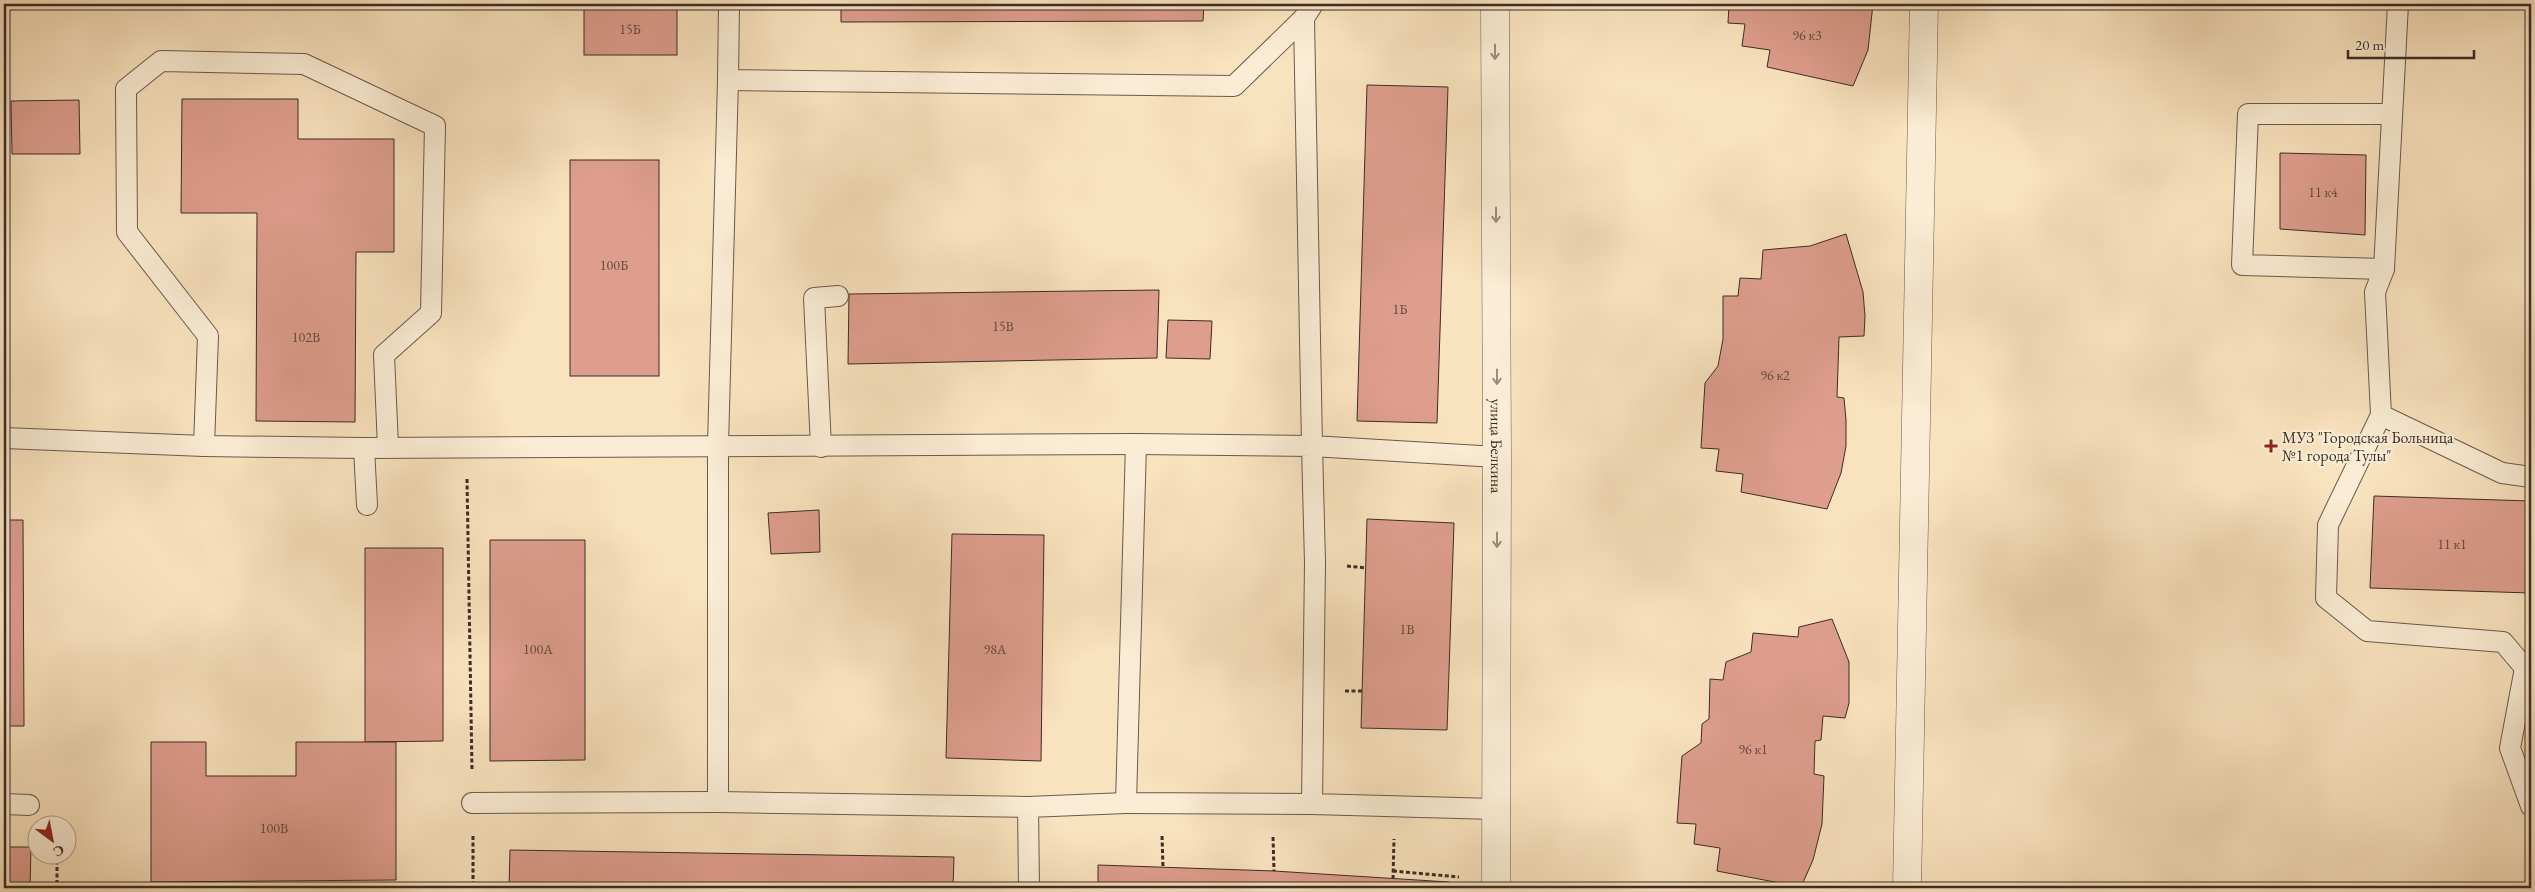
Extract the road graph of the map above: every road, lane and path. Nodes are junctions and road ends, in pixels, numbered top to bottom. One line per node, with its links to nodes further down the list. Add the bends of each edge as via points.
1 (729, 4): 6 (lane)
2 (1495, 4): 20 (street, улица Белкина, one-way to 20)
3 (1924, 4): 42 (street)
4 (2398, 4): 7 (lane)
5 (1309, 11): 6 (lane, via 1234,86); 16 (lane)
6 (728, 80): 13 (lane)
7 (2392, 114): 8 (lane); 8 (lane, via 2248,114 2242,265)
8 (2384, 269): 10 (lane, via 2375,292)
9 (838, 296): 15 (lane, via 814,298)
10 (2381, 414): 21 (lane, via 2502,473); 23 (lane, via 2328,525 2326,598 2367,631 2503,642)
11 (4, 438): 14 (lane)
12 (1136, 444): 15 (lane); 16 (lane); 27 (lane)
13 (718, 445): 15 (lane); 18 (lane); 24 (lane)
14 (204, 446): 17 (lane, via 208,336 127,232 126,90 161,61 304,64 435,126 431,313 384,355); 19 (lane)
15 (821, 446)
16 (1312, 446): 20 (lane); 28 (lane, via 1315,563)
17 (388, 447): 18 (lane); 19 (lane)
18 (467, 447): 25 (path)
19 (364, 448): 22 (lane)
20 (1497, 457): 33 (street, улица Белкина, one-way to 33)
21 (2531, 478)
22 (366, 505)
23 (2528, 667): 31 (lane, via 2510,748)
24 (718, 802): 25 (lane); 30 (lane)
25 (472, 803): 39 (path)
26 (4, 804): 29 (lane)
27 (1126, 804): 28 (lane); 30 (lane)
28 (1312, 804): 32 (lane)
29 (29, 805)
30 (1028, 806): 40 (lane)
31 (2531, 806)
32 (1395, 807): 33 (lane); 35 (path)
33 (1495, 810): 41 (street, улица Белкина)
34 (57, 864): 38 (path)
35 (1393, 870): 36 (path); 37 (path)
36 (1459, 877)
37 (1393, 879)
38 (57, 888)
39 (473, 888)
40 (1029, 888)
41 (1496, 888)
42 (1907, 888)

